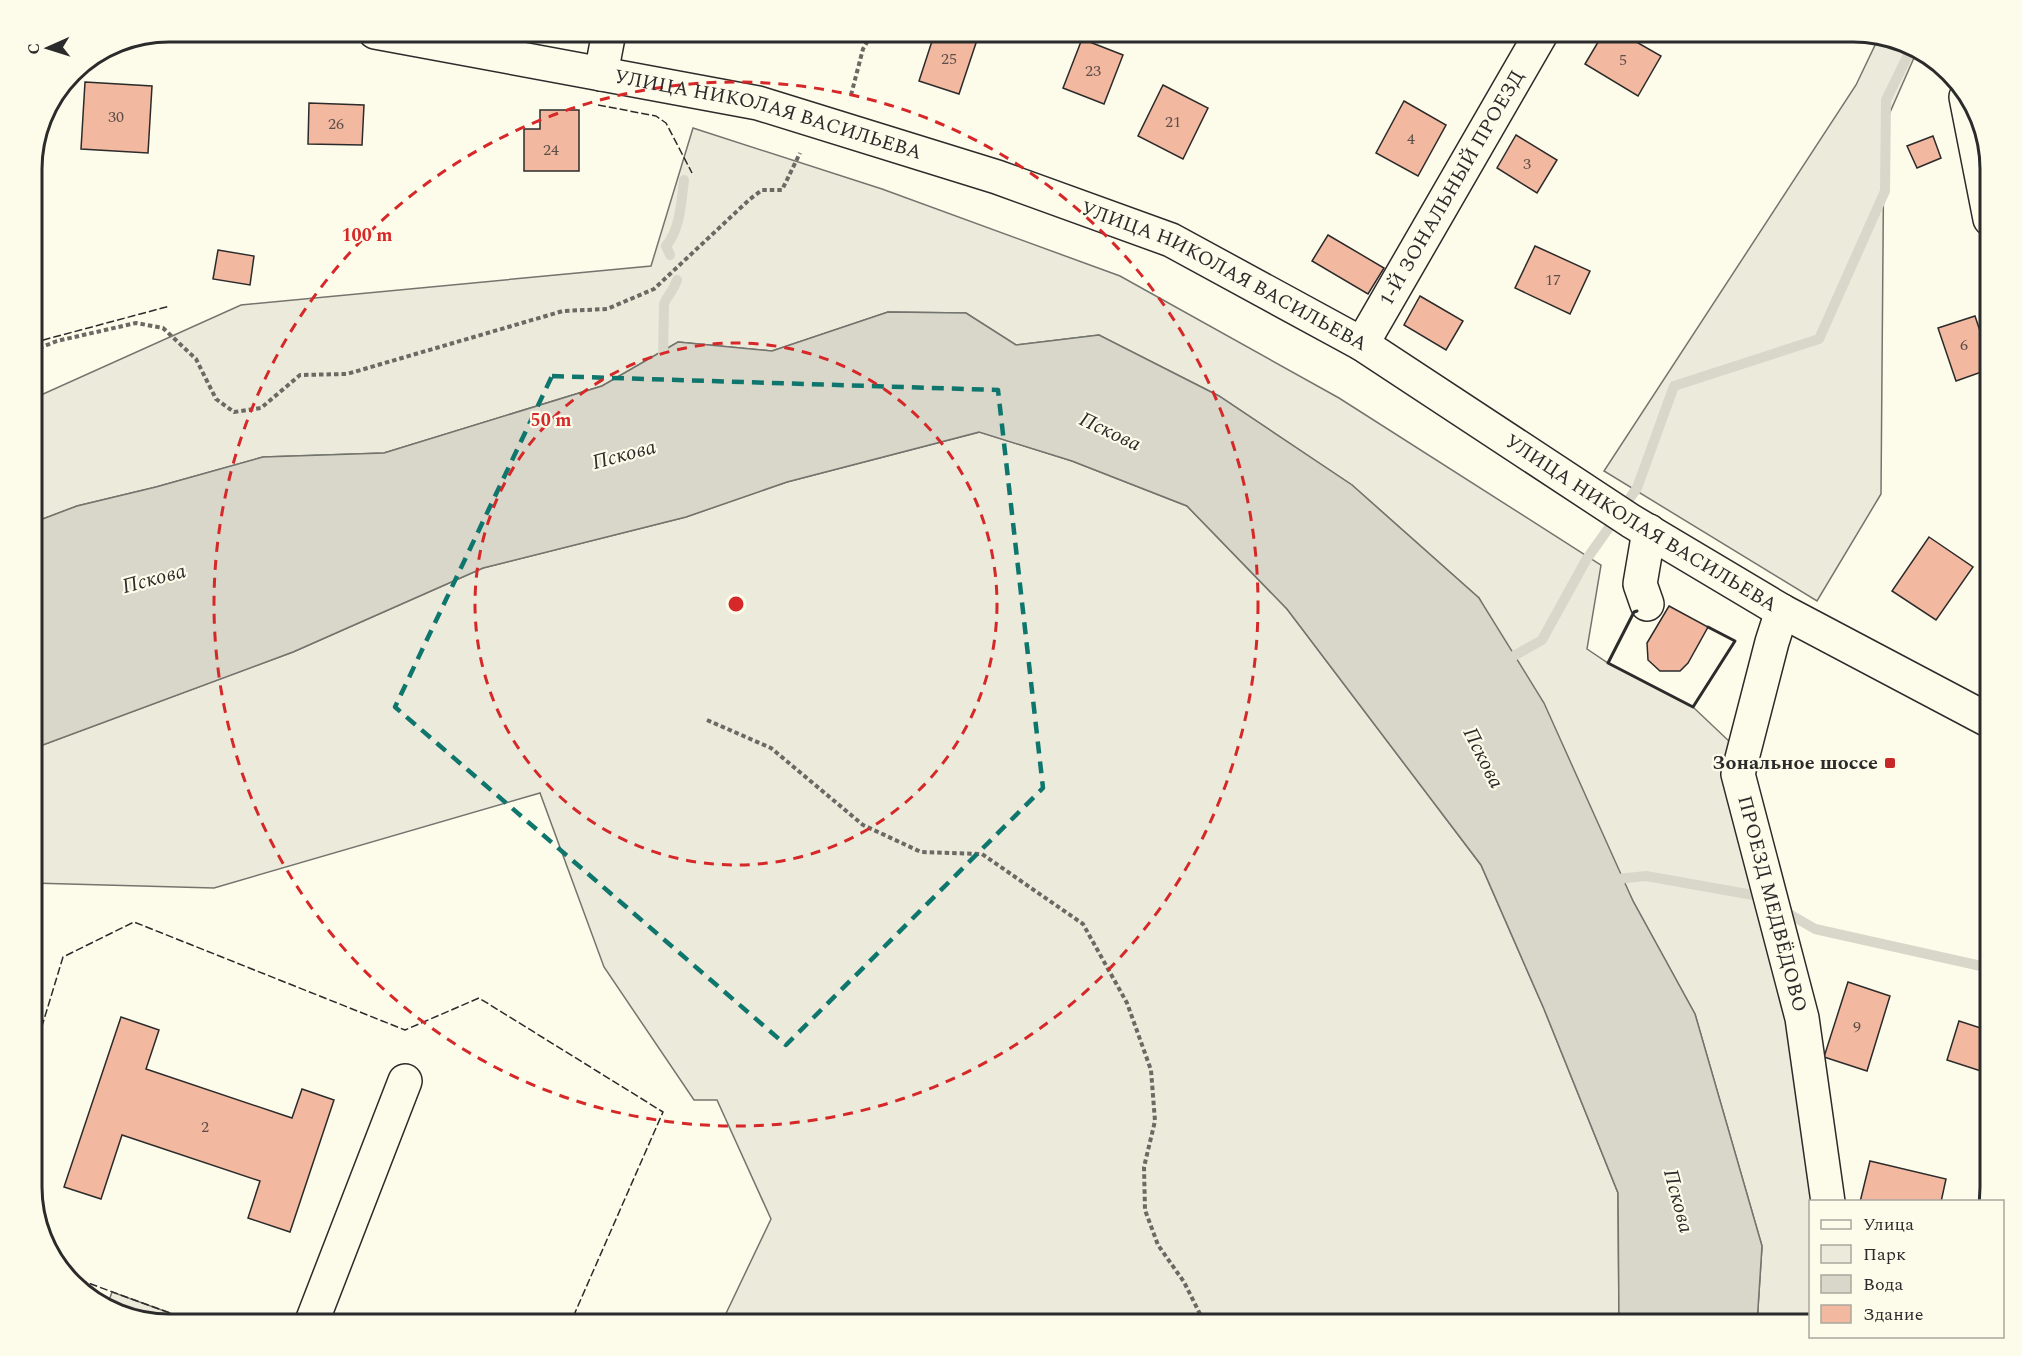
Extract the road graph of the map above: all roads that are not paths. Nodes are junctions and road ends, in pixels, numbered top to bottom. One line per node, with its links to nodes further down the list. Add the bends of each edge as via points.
1 (429, 42): 4 (main road, УЛИЦА НИКОЛАЯ ВАСИЛЬЕВА)
2 (607, 42): 4 (main road)
3 (1536, 42): 7 (main road, 1-Й ЗОНАЛЬНЫЙ ПРОЕЗД)
4 (601, 74): 7 (main road, УЛИЦА НИКОЛАЯ ВАСИЛЬЕВА, via 758,103 997,177 1171,240)
5 (1972, 125): 6 (main road)
6 (1980, 165)
7 (1362, 344): 8 (main road, УЛИЦА НИКОЛАЯ ВАСИЛЬЕВА)
8 (1628, 519): 9 (main road); 10 (main road, УЛИЦА НИКОЛАЯ ВАСИЛЬЕВА)
9 (1647, 604)
10 (1782, 611): 11 (main road, УЛИЦА НИКОЛАЯ ВАСИЛЬЕВА); 13 (main road, ПРОЕЗД МЕДВЁДОВО, via 1738,774 1802,1018)
11 (1980, 716)
12 (405, 1081): 14 (main road)
13 (1828, 1200)
14 (315, 1314)

